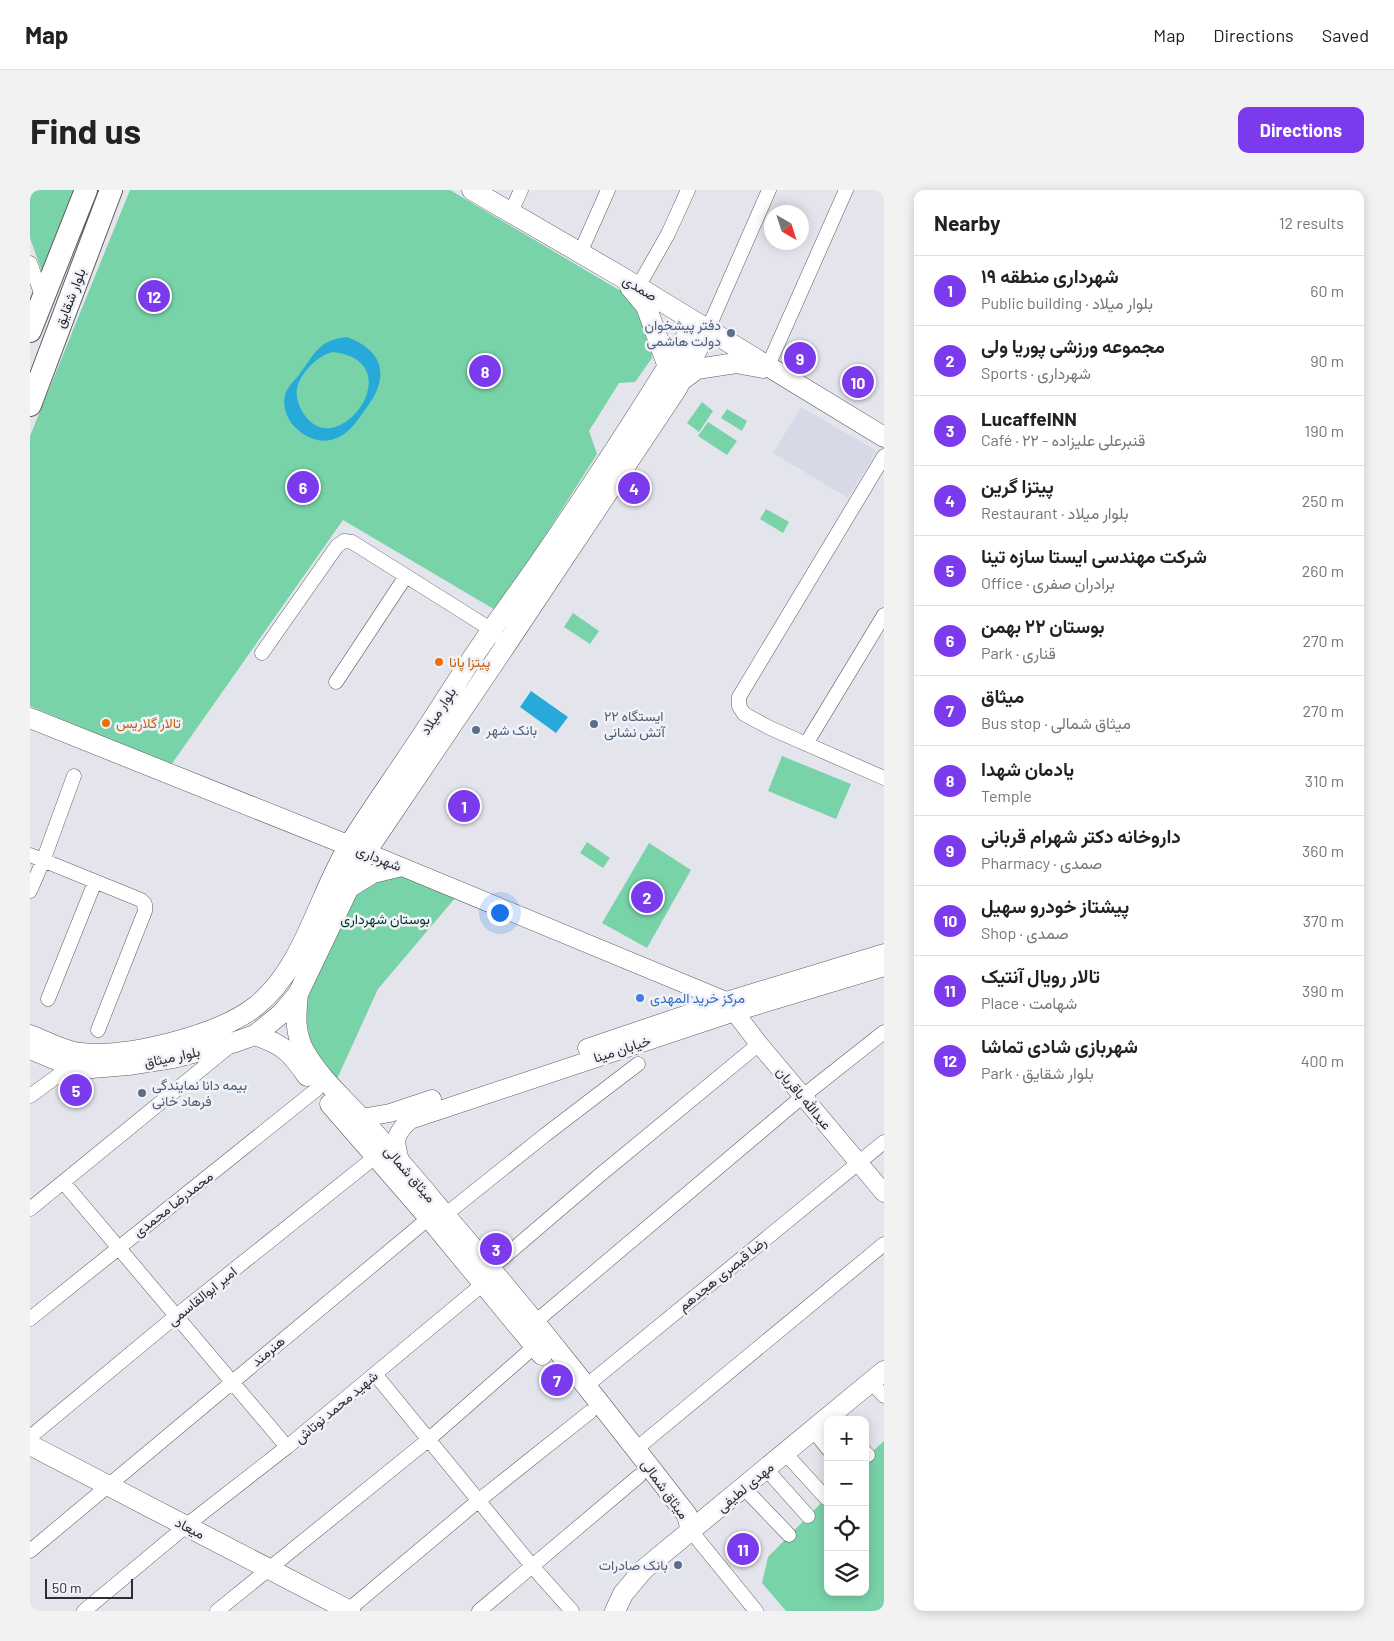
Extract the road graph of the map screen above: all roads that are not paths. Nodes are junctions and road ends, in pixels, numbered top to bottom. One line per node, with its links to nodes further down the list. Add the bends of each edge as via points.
1 (86, 190): 14 (main road, بلوار شقایق)
2 (111, 190): 19 (main road, بلوار شقایق)
3 (472, 190): 9 (main road, صمدی)
4 (520, 190): 9 (street)
5 (608, 190): 10 (street)
6 (688, 190): 13 (street)
7 (769, 190): 15 (street)
8 (846, 190): 17 (street)
9 (511, 212): 10 (main road, صمدی)
10 (580, 252): 12 (main road, صمدی)
11 (30, 263): 14 (street)
12 (620, 276): 13 (main road, صمدی); 18 (main road, via 646,306)
13 (638, 287): 15 (main road, صمدی)
14 (43, 298): 16 (main road, بلوار شقایق)
15 (702, 326): 17 (main road, صمدی); 18 (main road, بلوار میلاد)
16 (30, 331)
17 (770, 368): 18 (main road, via 736,363); 20 (main road, صمدی)
18 (675, 373): 22 (main road, بلوار میلاد)
19 (30, 405)
20 (884, 437)
21 (884, 456): 30 (street, via 739,697 739,706 744,714)
22 (567, 537): 25 (main road, بلوار میلاد); 26 (main road, بلوار میلاد)
23 (406, 576): 25 (street); 27 (street, via 352,542 344,541 337,546); 28 (street)
24 (884, 615): 30 (street)
25 (492, 630): 26 (street); 33 (main road, بلوار میلاد)
26 (506, 645): 33 (main road, بلوار میلاد)
27 (262, 653)
28 (336, 682)
29 (30, 718): 33 (main road, شهرداری)
30 (806, 744): 32 (street)
31 (74, 776): 34 (street)
32 (884, 778)
33 (357, 849): 35 (street, شهرداری); 37 (main road, بلوار میلاد); 43 (main road, بلوار میلاد, via 283,977)
34 (37, 858): 36 (street); 38 (street)
35 (402, 867): 37 (street, via 373,874); 44 (street, شهرداری)
36 (95, 882): 42 (street); 45 (street, via 141,900 146,911)
37 (347, 890): 41 (main road, بلوار میلاد)
38 (30, 891)
39 (884, 953): 44 (street, خیابان مینا)
40 (884, 967): 44 (street, خیابان مینا)
41 (298, 994): 48 (main road, بلوار میثاق, via 281,1014); 57 (main road, میثاق شمالی, via 295,1016 305,1052)
42 (48, 999)
43 (257, 1005): 47 (main road, بلوار میثاق, via 216,1028 130,1051 76,1052)
44 (730, 1007): 50 (street, عبدالله باقریان); 57 (street, خیابان مینا); 61 (street, خیابان مینا, via 410,1120 397,1134)
45 (98, 1030)
46 (884, 1032): 56 (street)
47 (30, 1035)
48 (254, 1035): 49 (main road, بلوار میثاق); 54 (main road, میثاق شمالی, via 283,1047)
49 (235, 1042): 53 (main road, بلوار میثاق, via 128,1066); 62 (street)
50 (759, 1044): 56 (street, عبدالله باقریان); 68 (street, شهید محمد نوتاش, via 600,1175)
51 (30, 1049): 53 (main road, بلوار میثاق)
52 (638, 1064): 65 (street, هنرمند)
53 (70, 1066): 55 (street)
54 (317, 1089): 57 (main road, میثاق شمالی); 67 (street, محمدرضا محمدی)
55 (30, 1096)
56 (803, 1096): 60 (street, عبدالله باقریان); 71 (street)
57 (355, 1123): 59 (main road, میثاق شمالی); 61 (main road, میثاق شمالی)
58 (884, 1142): 60 (street, رضا قیصری هجدهم)
59 (375, 1157): 65 (main road, میثاق شمالی); 69 (street, امیر ابوالقاسمی)
60 (859, 1162): 63 (street, عبدالله باقریان); 76 (street, رضا قیصری هجدهم)
61 (401, 1165): 65 (main road, میثاق شمالی)
62 (63, 1182): 64 (street); 67 (street)
63 (884, 1192)
64 (30, 1209)
65 (437, 1217): 68 (main road, میثاق شمالی); 74 (street, هنرمند)
66 (884, 1244): 86 (street)
67 (118, 1248): 69 (street); 70 (street, محمدرضا محمدی)
68 (486, 1277): 71 (main road, میثاق شمالی); 72 (main road, میثاق شمالی); 73 (street, شهید محمد نوتاش)
69 (176, 1316): 74 (street); 81 (street, امیر ابوالقاسمی)
70 (30, 1319)
71 (534, 1323): 76 (main road, میثاق شمالی)
72 (535, 1346): 77 (main road, میثاق شمالی); 82 (street)
73 (375, 1374): 82 (street); 85 (street, شهید محمد نوتاش)
74 (231, 1382): 85 (street); 90 (street, هنرمند)
75 (880, 1383): 78 (main road, مهدی لطیفی)
76 (586, 1386): 86 (main road, میثاق شمالی)
77 (590, 1412): 89 (main road, میثاق شمالی); 93 (street)
78 (836, 1416)
79 (824, 1424): 80 (main road, مهدی لطیفی)
80 (813, 1430): 83 (street); 87 (main road, مهدی لطیفی)
81 (30, 1437)
82 (428, 1440): 93 (street); 100 (street)
83 (824, 1444)
84 (30, 1445): 90 (main road, میعاد)
85 (287, 1447): 95 (street, شهید محمد نوتاش)
86 (636, 1449): 96 (main road, میثاق شمالی, via 687,1515)
87 (785, 1453): 88 (main road, مهدی لطیفی); 92 (street)
88 (766, 1469): 91 (main road, مهدی لطیفی); 94 (street)
89 (639, 1476): 96 (main road, میثاق شمالی, via 676,1522); 99 (street)
90 (109, 1486): 95 (main road, میعاد); 98 (street, هنرمند)
91 (744, 1488): 96 (main road, مهدی لطیفی); 97 (street)
92 (824, 1496)
93 (478, 1501): 99 (street); 104 (street)
94 (808, 1516)
95 (186, 1526): 100 (main road, میعاد); 102 (street, شهید محمد نوتاش)
96 (691, 1531): 101 (street); 107 (main road, مهدی لطیفی, via 644,1570 623,1594)
97 (789, 1535)
98 (30, 1551)
99 (532, 1566): 105 (street); 106 (street)
100 (270, 1569): 103 (street); 104 (main road, میعاد)
101 (751, 1609)
102 (84, 1611)
103 (217, 1611)
104 (349, 1611)
105 (479, 1611)
106 (572, 1611)
107 (615, 1611)

